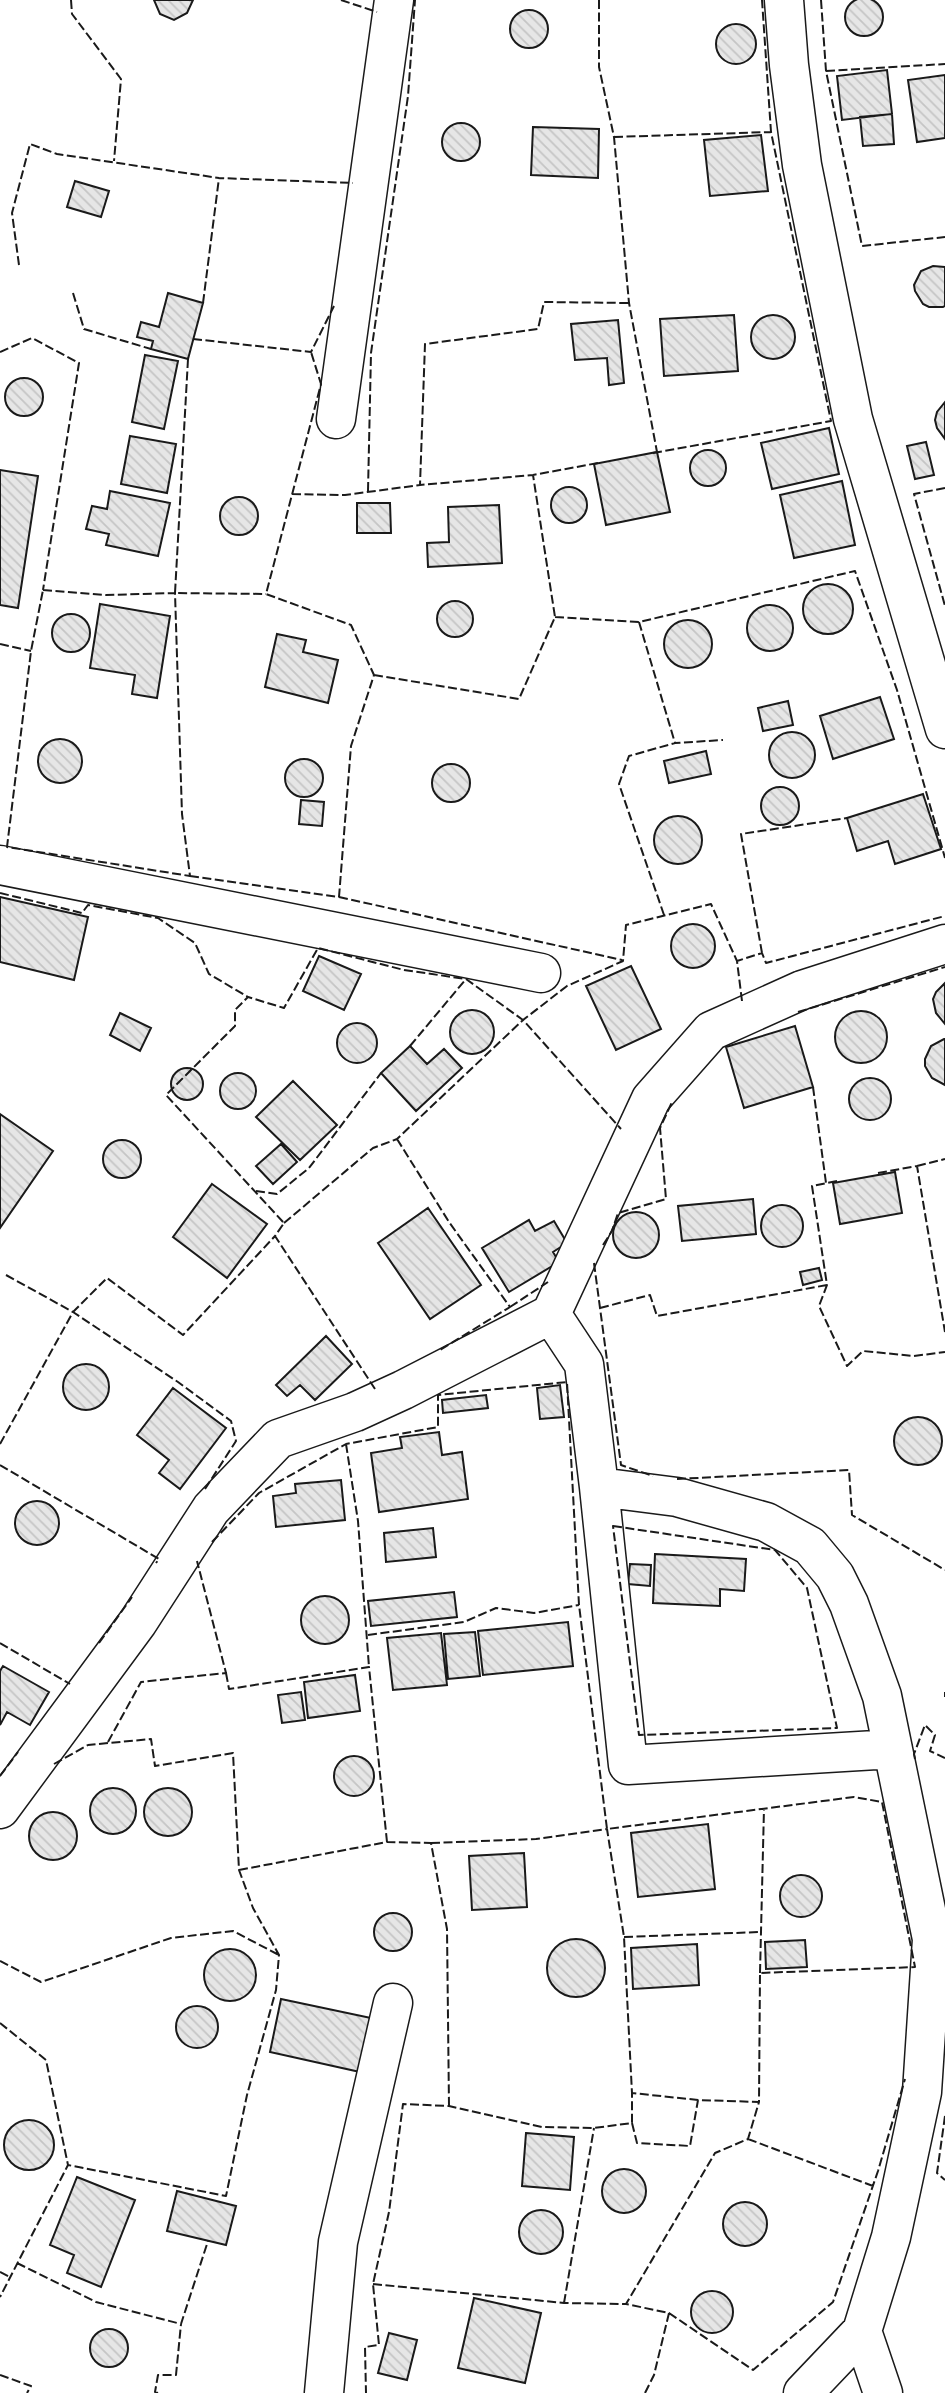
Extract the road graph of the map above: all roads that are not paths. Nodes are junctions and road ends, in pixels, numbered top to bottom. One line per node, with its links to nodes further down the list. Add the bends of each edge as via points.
1 (394, 0): 3 (street)
2 (784, 0): 4 (street, via 802,165 853,419)
3 (336, 419)
4 (945, 729)
5 (0, 865): 7 (street)
6 (945, 944): 8 (street, via 802,990 711,1031 651,1099)
7 (541, 973)
8 (551, 1314): 9 (street, via 584,1364); 11 (street, via 391,1396 278,1439 211,1509 138,1622)
9 (599, 1487): 10 (street, via 677,1497 766,1522 810,1546 835,1576 849,1604 882,1696); 10 (street, via 628,1765)
10 (893, 1749): 13 (street, via 932,1939 922,2092 891,2237)
11 (0, 1809)
12 (393, 2003): 14 (street, via 338,2242)
13 (862, 2330): 15 (street); 16 (street)
14 (324, 2393)
15 (803, 2393)
16 (883, 2393)

